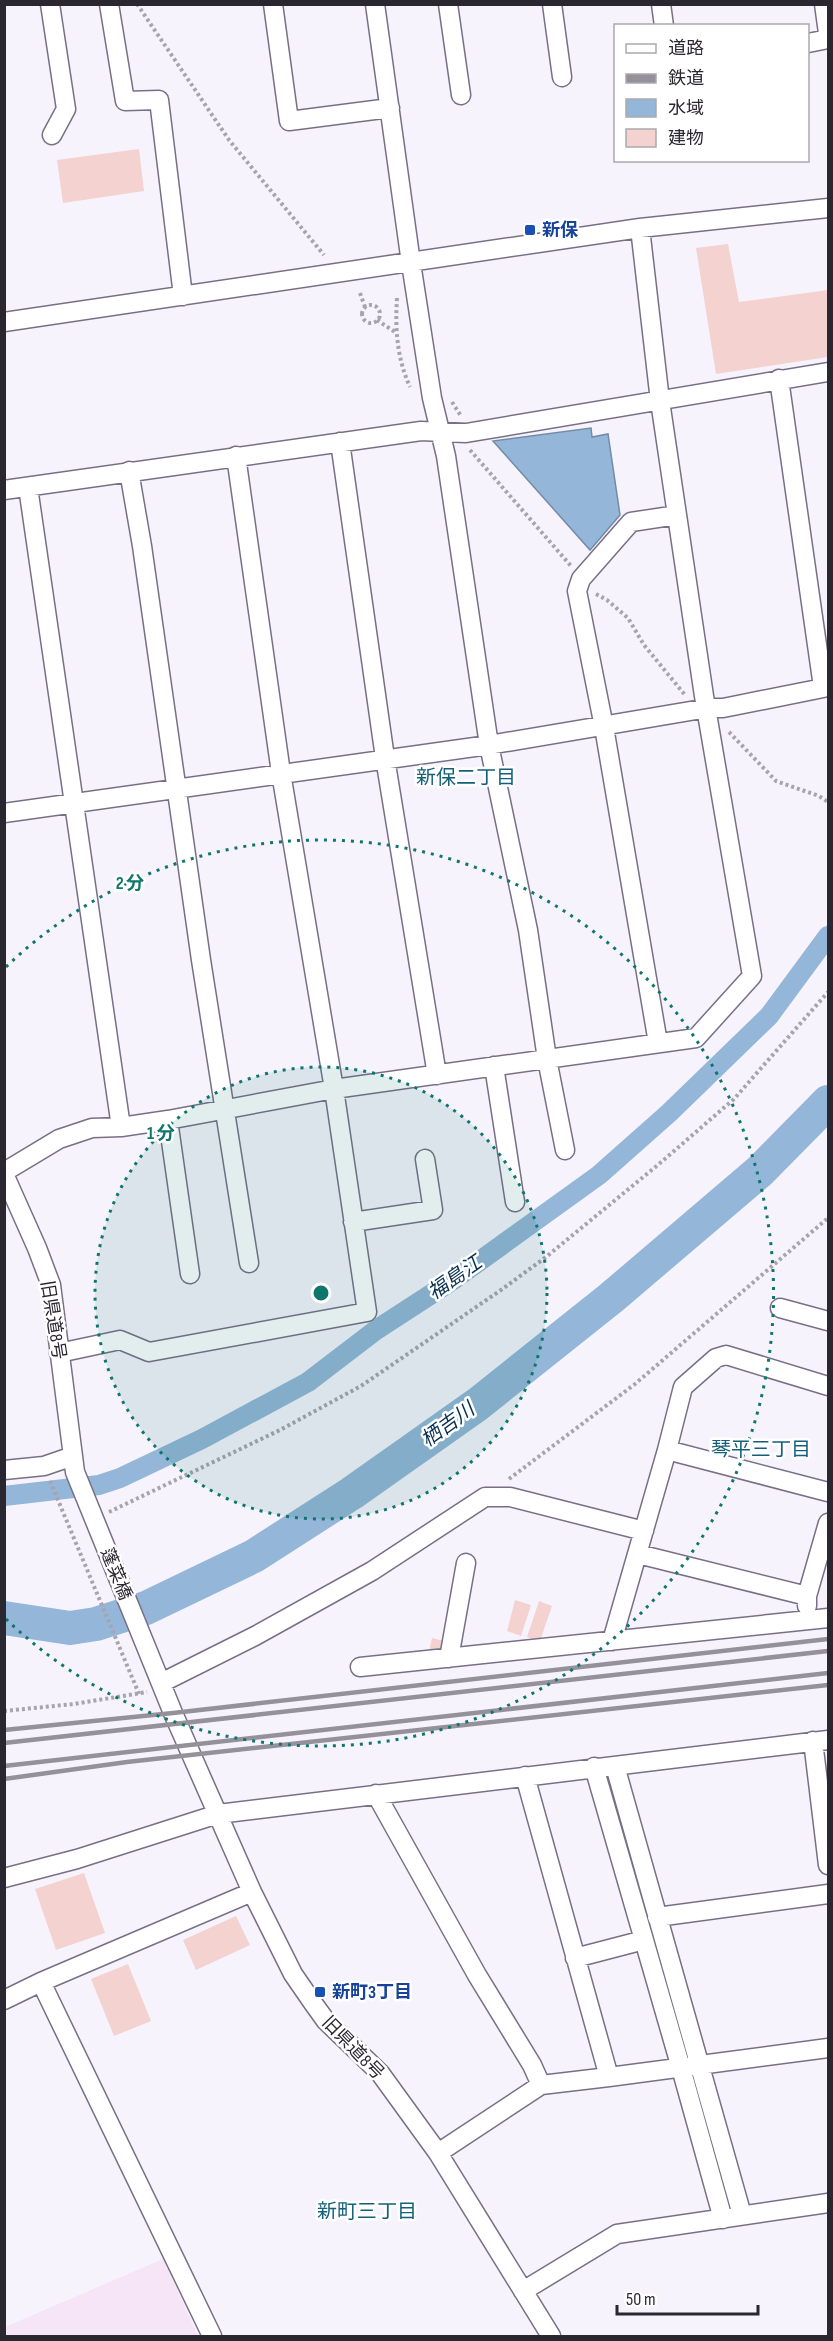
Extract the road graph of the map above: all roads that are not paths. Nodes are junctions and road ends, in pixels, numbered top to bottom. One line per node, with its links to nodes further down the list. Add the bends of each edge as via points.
1 (50, 4): 16 (street, via 66,109)
2 (109, 4): 20 (street, via 125,101 159,100)
3 (273, 4): 15 (street, via 289,121)
4 (375, 4): 15 (street)
5 (448, 4): 14 (street)
6 (552, 4): 13 (street)
7 (661, 4): 9 (street)
8 (824, 4): 10 (street)
9 (664, 24)
10 (828, 33)
11 (828, 39): 12 (street)
12 (809, 42)
13 (562, 77)
14 (461, 94)
15 (390, 108): 19 (street)
16 (52, 135)
17 (828, 208): 18 (street)
18 (640, 228): 19 (street); 24 (street)
19 (411, 263): 20 (street); 25 (street)
20 (183, 296): 21 (street)
21 (4, 322)
22 (828, 372): 23 (street)
23 (779, 379): 24 (street); 32 (street)
24 (660, 401): 25 (street, via 466,433); 31 (street)
25 (441, 432): 26 (street); 35 (street)
26 (340, 442): 27 (street); 36 (street)
27 (236, 456): 28 (street); 37 (street)
28 (129, 471): 29 (street); 38 (street)
29 (28, 487): 30 (street); 39 (street)
30 (4, 490)
31 (677, 515): 33 (street); 34 (street, via 631,522 578,584 577,598)
32 (826, 687): 33 (street)
33 (708, 708): 34 (street); 41 (street, via 752,976 696,1038)
34 (604, 726): 35 (street); 41 (street)
35 (489, 745): 36 (street); 42 (street, via 528,930)
36 (386, 758): 37 (street); 44 (street)
37 (281, 773): 38 (street); 45 (street)
38 (176, 790): 39 (street); 46 (street)
39 (74, 804): 40 (street); 48 (street)
40 (4, 813)
41 (658, 1043): 42 (street)
42 (547, 1059): 43 (street); 49 (street)
43 (494, 1066): 44 (street); 52 (street)
44 (437, 1075): 45 (street)
45 (334, 1089): 46 (street); 53 (street)
46 (225, 1109): 47 (street); 54 (street)
47 (168, 1120): 48 (street); 55 (street)
48 (121, 1127): 51 (street, via 92,1128 59,1139)
49 (565, 1150)
50 (425, 1159): 53 (street, via 433,1210)
51 (4, 1173): 58 (street, 旧県道8号, via 51,1285)
52 (515, 1202)
53 (353, 1222): 58 (street, via 367,1312 149,1352 120,1340)
54 (249, 1263)
55 (189, 1274)
56 (780, 1308): 57 (street)
57 (828, 1321)
58 (59, 1353): 61 (street, 旧県道8号)
59 (828, 1386): 60 (street, via 726,1355 716,1358 683,1387)
60 (666, 1450): 63 (street); 65 (street)
61 (74, 1464): 62 (street); 74 (street, 蓬菜橋)
62 (4, 1470)
63 (828, 1492)
64 (828, 1523): 68 (street)
65 (644, 1531): 66 (street); 74 (street, via 510,1497 485,1497 372,1571 255,1636)
66 (638, 1554): 68 (street); 71 (street)
67 (466, 1563): 72 (street)
68 (807, 1596): 70 (street)
69 (828, 1618): 70 (street)
70 (807, 1620): 71 (street)
71 (612, 1641): 72 (street)
72 (448, 1658): 73 (street)
73 (360, 1667)
74 (161, 1682): 80 (street, 旧県道8号)
75 (821, 1741): 76 (street); 81 (street)
76 (615, 1766): 77 (street); 85 (street)
77 (594, 1767): 78 (street); 86 (street)
78 (525, 1776): 79 (street); 87 (street)
79 (376, 1794): 80 (street); 94 (street)
80 (218, 1814): 82 (street); 83 (street, 旧県道8号)
81 (828, 1865)
82 (4, 1878)
83 (252, 1892): 88 (street); 95 (street, 旧県道8号, via 293,1974 313,2003 326,2021 380,2073)
84 (828, 1894): 85 (street)
85 (657, 1917): 91 (street)
86 (644, 1940): 87 (street); 92 (street)
87 (574, 1958): 93 (street)
88 (41, 1982): 89 (street); 100 (street)
89 (4, 2000)
90 (828, 2048): 91 (street)
91 (700, 2065): 92 (street); 97 (street)
92 (681, 2068): 93 (street); 98 (street)
93 (609, 2078): 94 (street)
94 (541, 2085): 95 (street)
95 (438, 2153): 99 (street, 旧県道8号)
96 (828, 2204): 97 (street)
97 (742, 2215): 98 (street)
98 (723, 2219): 99 (street, via 617,2234)
99 (524, 2291): 101 (street, 旧県道8号)
100 (212, 2337)
101 (551, 2337)

